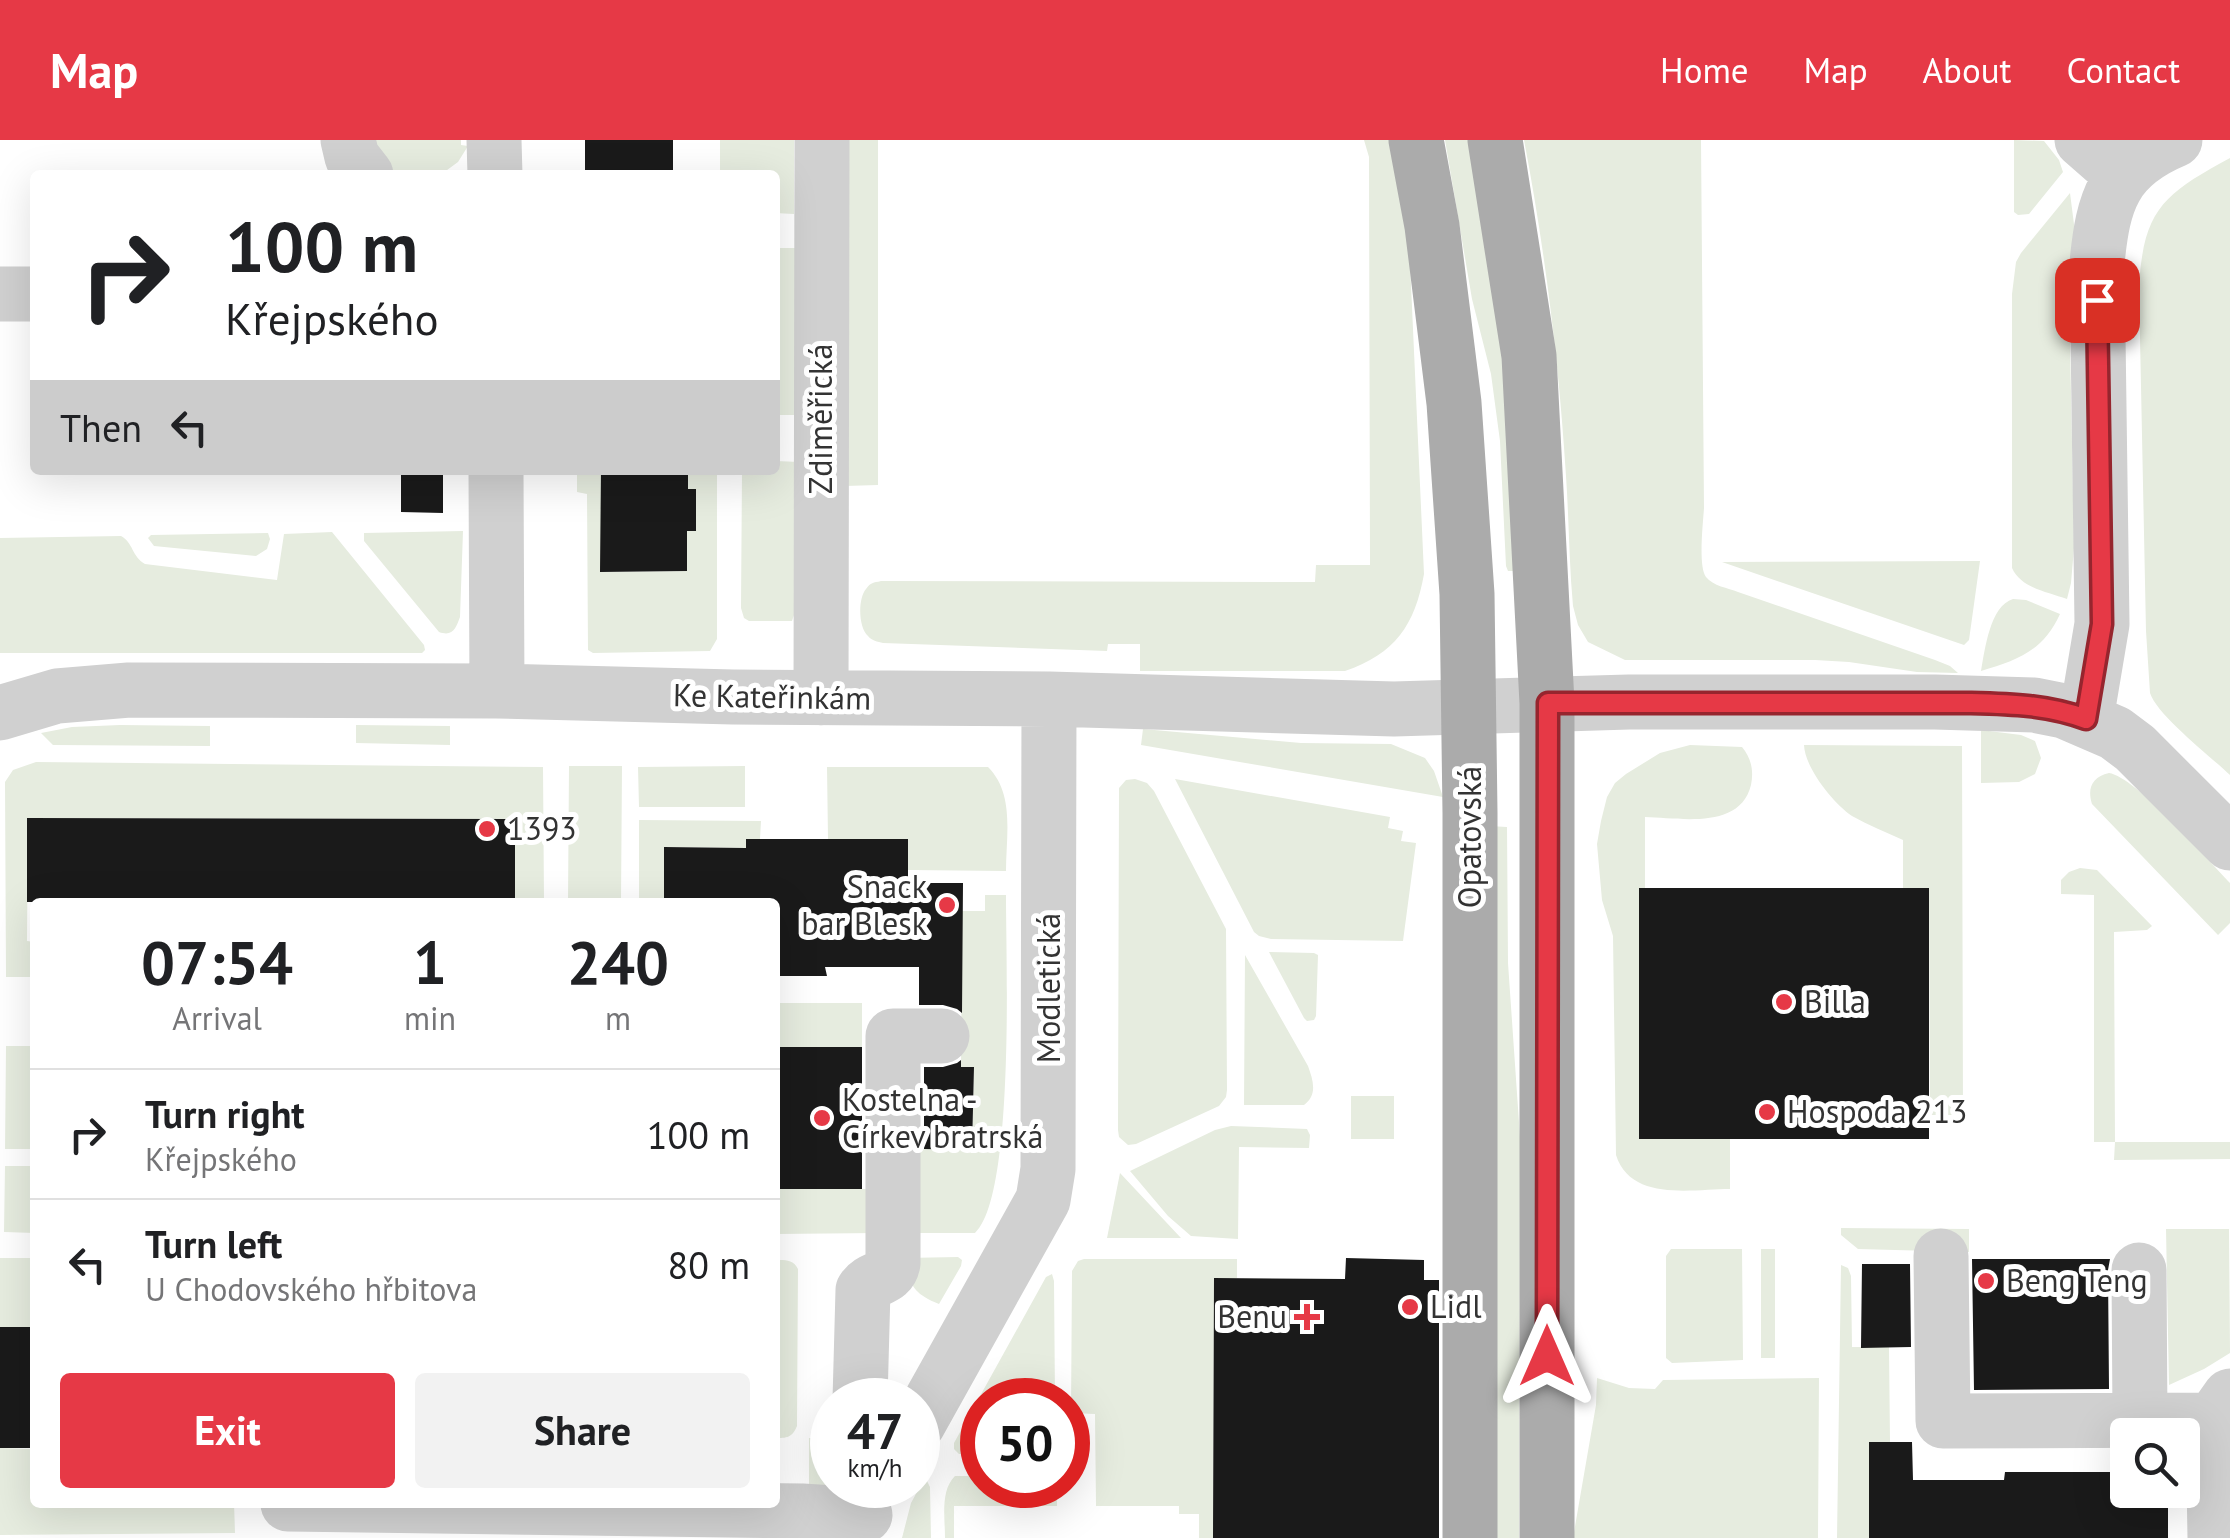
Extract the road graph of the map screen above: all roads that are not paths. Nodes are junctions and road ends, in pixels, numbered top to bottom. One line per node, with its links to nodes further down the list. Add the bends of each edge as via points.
1 (348, 140): 8 (street)
2 (494, 140): 9 (street)
3 (822, 140): 14 (street, Zdiměřická)
4 (1416, 140): 17 (main road, Opatovská, via 1454,403)
5 (1495, 140): 16 (main road, via 1529,356)
6 (2175, 140): 7 (street, via 2143,158)
7 (2102, 158): 19 (street, via 2108,199 2096,264 2102,624)
8 (362, 170)
9 (494, 170)
10 (0, 294): 11 (street)
11 (30, 294)
12 (496, 475): 13 (street)
13 (496, 692): 14 (street, Ke Kateřinkám); 18 (street, Ke Kateřinkám, via 128,690 57,696)
14 (821, 698): 15 (street, Ke Kateřinkám)
15 (1049, 699): 17 (street, Ke Kateřinkám, via 1394,709); 25 (street, Modletická, via 1044,1200)
16 (1548, 703): 17 (street, Ke Kateřinkám); 19 (street, Ke Kateřinkám, via 1971,703 2034,705); 33 (main road)
17 (1470, 705): 32 (main road, Opatovská)
18 (0, 713)
19 (2086, 719): 20 (street, Ke Kateřinkám, via 2135,748)
20 (2230, 843)
21 (942, 1036): 24 (street, via 893,1036 893,1263 863,1290)
22 (1941, 1256): 29 (street, via 1942,1421)
23 (2138, 1270): 27 (street)
24 (861, 1378)
25 (940, 1385)
26 (2222, 1408): 28 (street); 34 (street)
27 (2140, 1418)
28 (2159, 1418)
29 (2110, 1421)
30 (582, 1508): 31 (street)
31 (871, 1513)
32 (1470, 1538)
33 (1547, 1538)
34 (2215, 1538)

